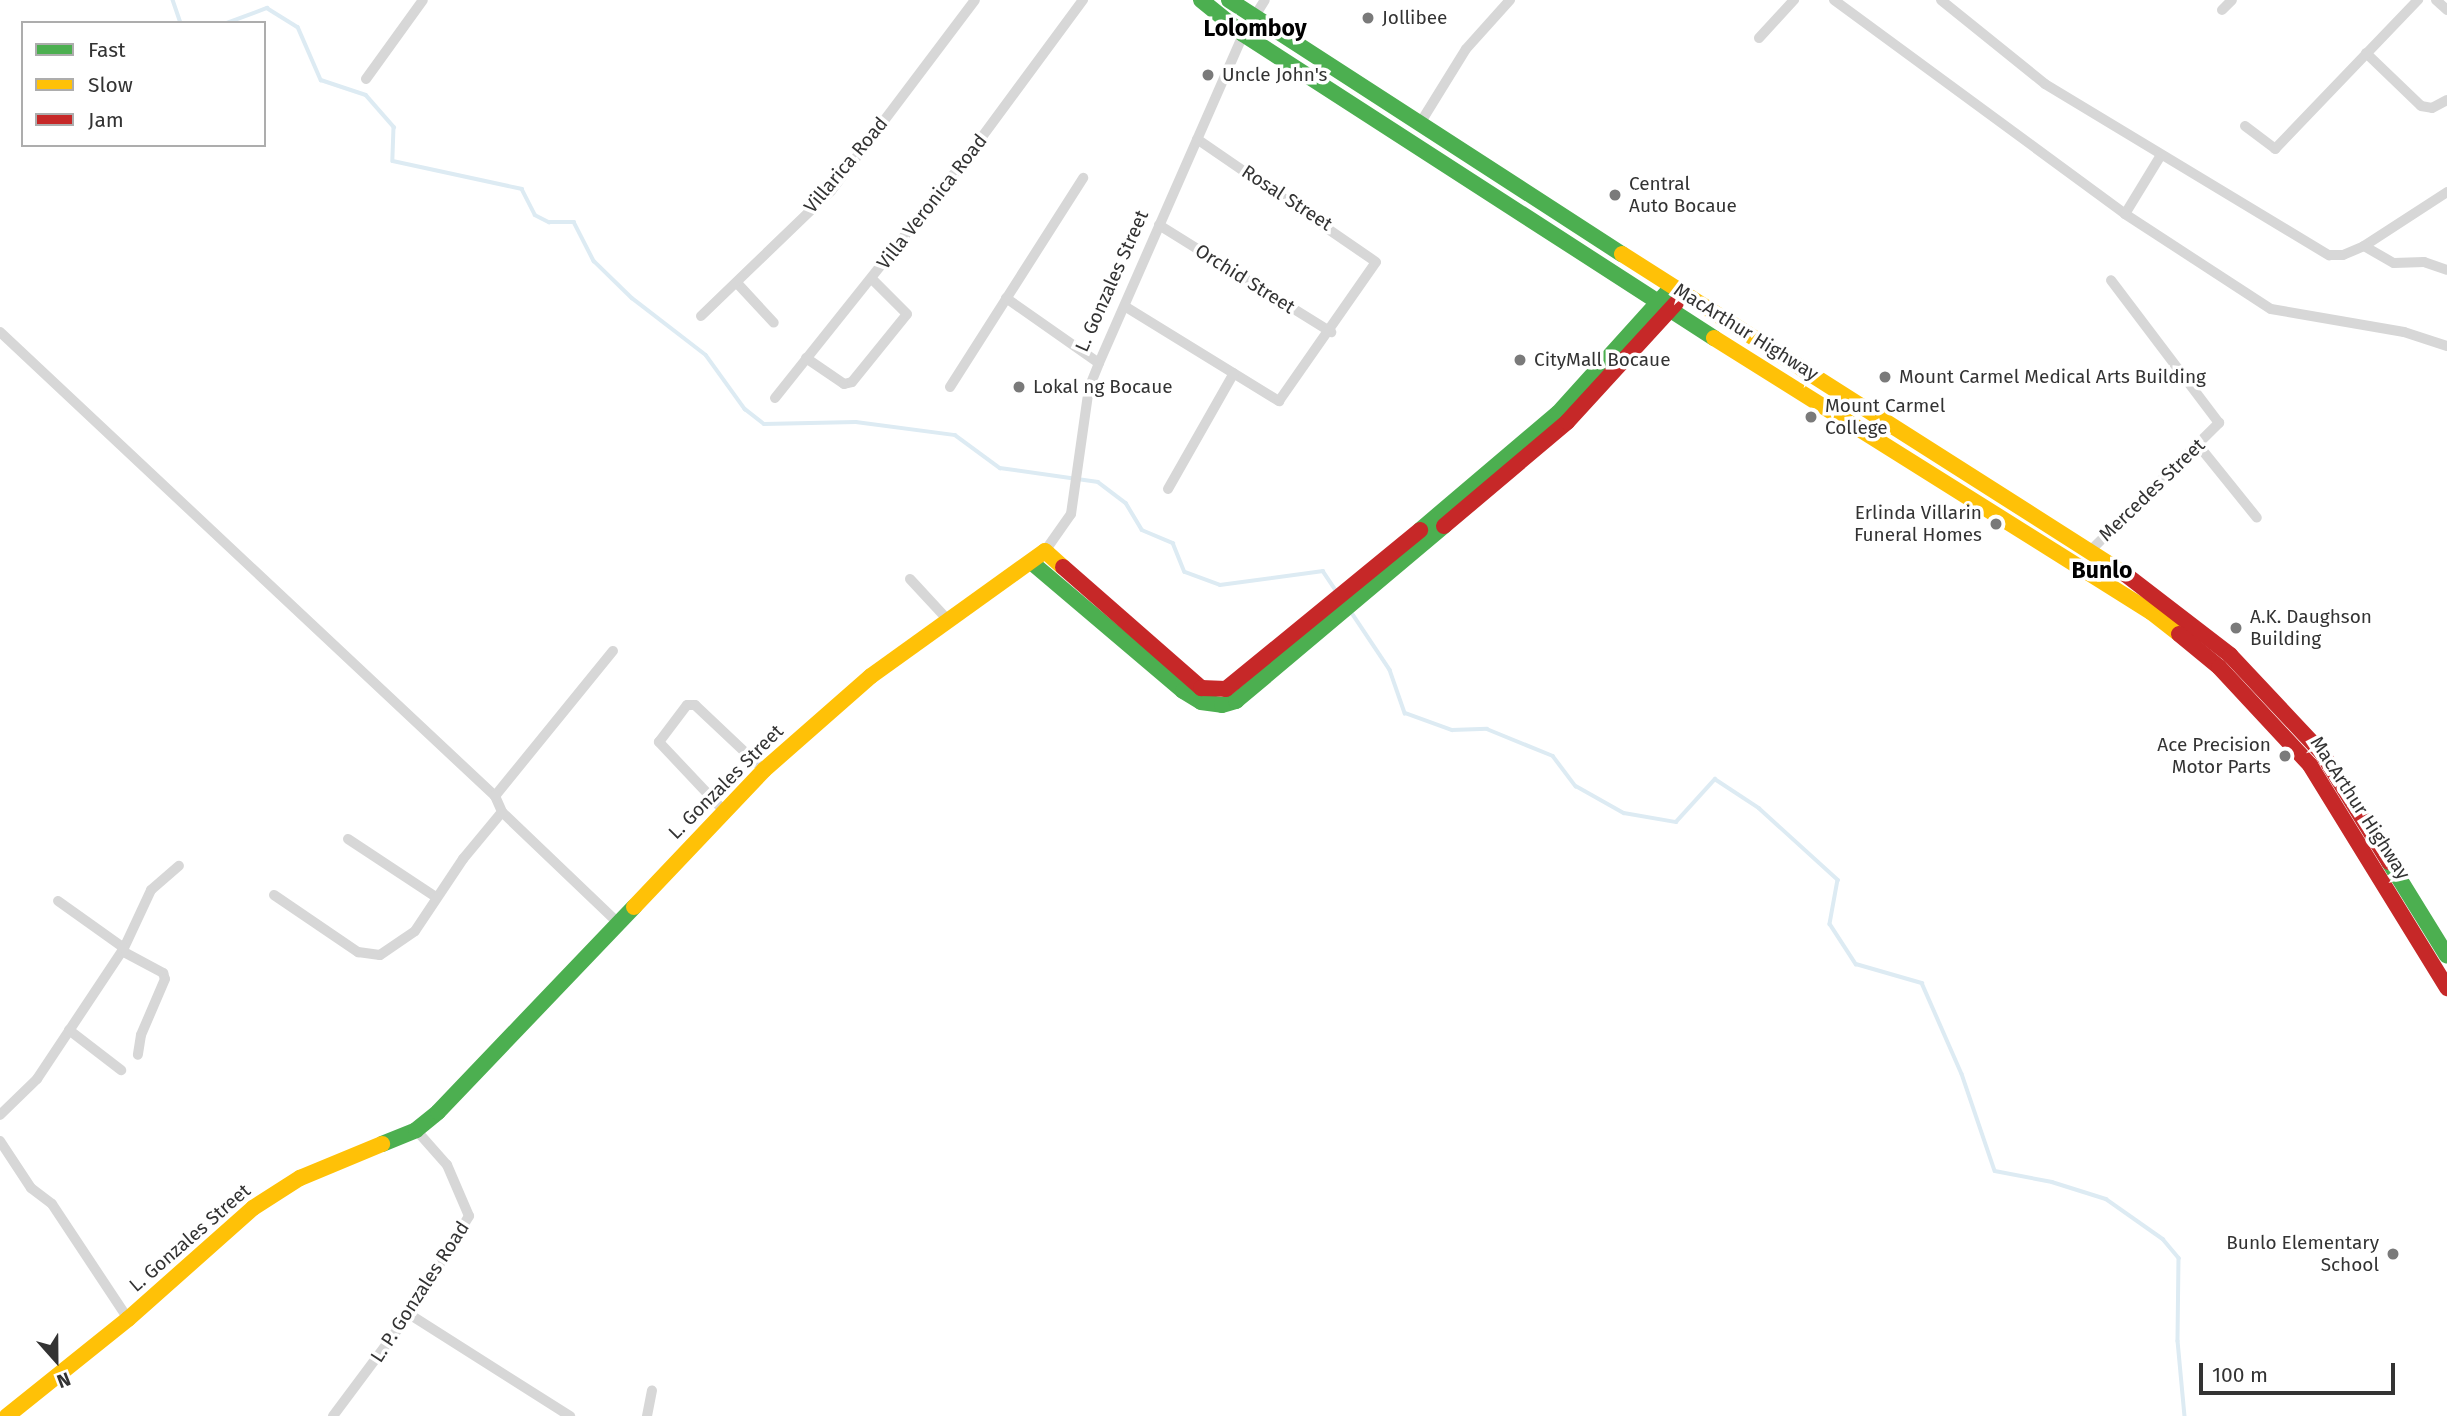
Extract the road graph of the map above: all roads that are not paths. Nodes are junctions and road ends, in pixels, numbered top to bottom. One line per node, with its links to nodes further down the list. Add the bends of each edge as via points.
1 (423, 0): 18 (street)
2 (975, 0): 32 (street, Villarica Road, via 831,191)
3 (1083, 0): 30 (street, Villa Veronica Road)
4 (1201, 0): 15 (main road, MacArthur Highway)
5 (1229, 0): 14 (main road, MacArthur Highway)
6 (1265, 0): 14 (street, L. Gonzales Street)
7 (1510, 0): 20 (street, via 1466,49)
8 (1794, 0): 16 (street)
9 (1834, 0): 26 (street)
10 (1941, 0): 23 (street, via 2045,84)
11 (2232, 0): 13 (street)
12 (2418, 0): 17 (street)
13 (2222, 10)
14 (1253, 19): 15 (street, L. Gonzales Street); 20 (main road, MacArthur Highway)
15 (1243, 34): 22 (street, L. Gonzales Street); 35 (main road, MacArthur Highway)
16 (1759, 38)
17 (2366, 53): 19 (street, via 2421,106 2432,108); 21 (street, via 2275,149)
18 (366, 79)
19 (2447, 100)
20 (1419, 125): 33 (main road, MacArthur Highway)
21 (2245, 126)
22 (1197, 139): 27 (street, L. Gonzales Street); 40 (street, Rosal Street, via 1376,258)
23 (2161, 155): 26 (street); 28 (street, via 2247,201 2329,254 2343,255)
24 (1083, 178): 34 (street)
25 (2447, 192): 28 (street)
26 (2125, 214): 41 (street, via 2271,309 2404,332)
27 (1159, 225): 36 (street, L. Gonzales Street); 40 (street, Orchid Street)
28 (2364, 246): 29 (street, via 2394,263 2424,262)
29 (2447, 270)
30 (872, 279): 42 (street, Villa Veronica Road); 42 (street, via 907,314 852,382 844,384)
31 (2111, 279): 47 (street, Mercedes Street, via 2219,422)
32 (737, 283): 37 (street, Villarica Road); 38 (street)
33 (1678, 291): 35 (main road); 51 (main road, MacArthur Highway)
34 (1006, 298): 43 (street); 45 (street)
35 (1664, 306): 53 (main road, MacArthur Highway); 55 (main road, via 1558,412)
36 (1126, 307): 43 (street, L. Gonzales Street); 44 (street)
37 (701, 316)
38 (774, 323)
39 (0, 332): 59 (street)
40 (1331, 332): 44 (street, via 1282,400)
41 (2447, 346)
42 (806, 358): 46 (street, Villa Veronica Road)
43 (1099, 363): 50 (street, L. Gonzales Street, via 1089,388 1071,514)
44 (1234, 373): 48 (street)
45 (950, 387)
46 (775, 398)
47 (2199, 446): 49 (street); 51 (street, Mercedes Street)
48 (1168, 489)
49 (2257, 518)
50 (1045, 551): 52 (main road, L. Gonzales Street); 55 (main road, via 1201,688 1214,691 1242,680)
51 (2088, 552): 53 (street, Mercedes Street); 68 (main road, MacArthur Highway, via 2152,591 2279,703 2322,753)
52 (1031, 562): 55 (main road, via 1183,691 1208,704 1236,701); 56 (main road, L. Gonzales Street)
53 (2079, 566): 68 (main road, MacArthur Highway, via 2151,612 2219,667 2268,715)
54 (910, 579): 56 (street)
55 (1337, 609)
56 (948, 620): 58 (main road, L. Gonzales Street, via 871,676)
57 (613, 651): 59 (street)
58 (764, 770): 60 (main road, L. Gonzales Street); 60 (street, via 695,705 687,705 659,742)
59 (495, 796): 61 (street)
60 (723, 811): 67 (main road, L. Gonzales Street)
61 (502, 812): 65 (street); 67 (street)
62 (348, 839): 65 (street)
63 (179, 866): 69 (street, via 151,890)
64 (274, 895): 65 (street, via 372,957 415,930)
65 (436, 897)
66 (58, 901): 69 (street)
67 (620, 924): 76 (main road, L. Gonzales Street)
68 (2433, 933): 70 (main road, MacArthur Highway); 71 (main road, MacArthur Highway)
69 (123, 950): 72 (street); 73 (street, via 163,973 165,979 141,1035)
70 (2447, 956)
71 (2447, 988)
72 (69, 1030): 74 (street); 75 (street, via 37,1079)
73 (138, 1055)
74 (121, 1070)
75 (0, 1115)
76 (415, 1130): 78 (street, L. P. Gonzales Road, via 447,1165 469,1216); 79 (main road, L. Gonzales Street, via 300,1178 265,1200)
77 (0, 1141): 79 (street, via 31,1188 52,1204)
78 (409, 1314): 82 (street, L. P. Gonzales Road); 83 (street)
79 (128, 1318): 81 (main road, L. Gonzales Street)
80 (652, 1390): 84 (street)
81 (7, 1416)
82 (333, 1416)
83 (570, 1416)
84 (647, 1416)

